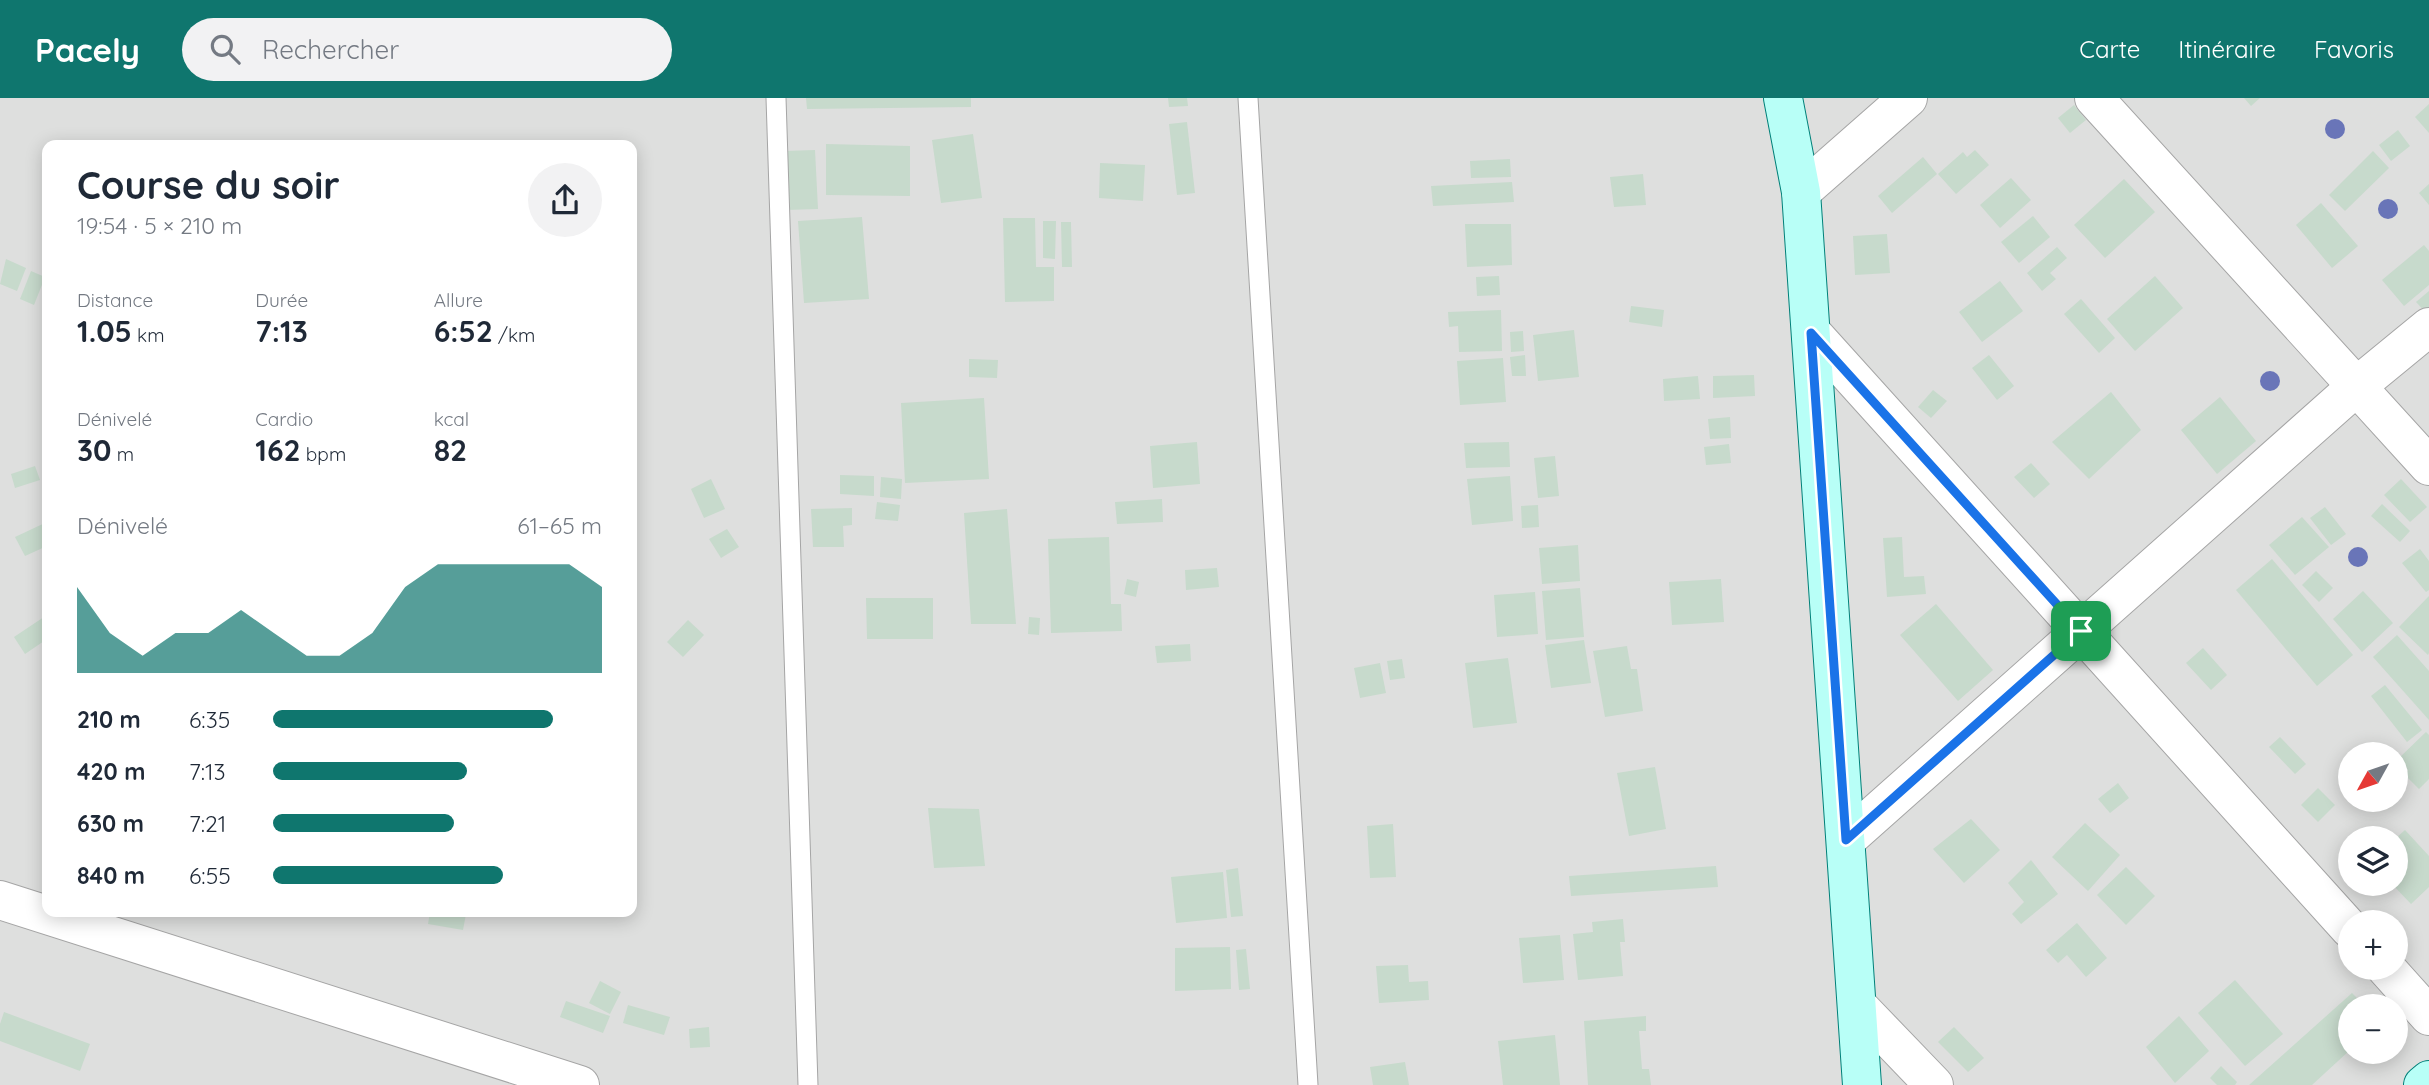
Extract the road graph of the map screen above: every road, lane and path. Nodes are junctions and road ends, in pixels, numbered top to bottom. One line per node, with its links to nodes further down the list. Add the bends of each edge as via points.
1 (776, 98): 22 (lane)
2 (1248, 98): 23 (lane)
3 (1783, 98): 6 (street)
4 (1908, 98): 6 (street)
5 (2094, 98): 9 (street)
6 (1801, 192): 8 (street)
7 (2429, 327): 9 (street)
8 (1811, 333): 11 (street); 12 (street)
9 (2357, 386): 10 (street); 11 (street)
10 (2429, 466)
11 (2081, 631): 12 (street); 15 (street)
12 (1846, 840): 18 (street)
13 (0, 900): 14 (street)
14 (42, 913)
15 (2338, 916)
16 (53, 917): 21 (street)
17 (2397, 980): 19 (street)
18 (1857, 1006): 24 (street); 25 (street)
19 (2429, 1016)
20 (2429, 1080): 26 (street)
21 (580, 1085)
22 (808, 1085)
23 (1308, 1085)
24 (1862, 1085)
25 (1934, 1085)
26 (2423, 1085)

